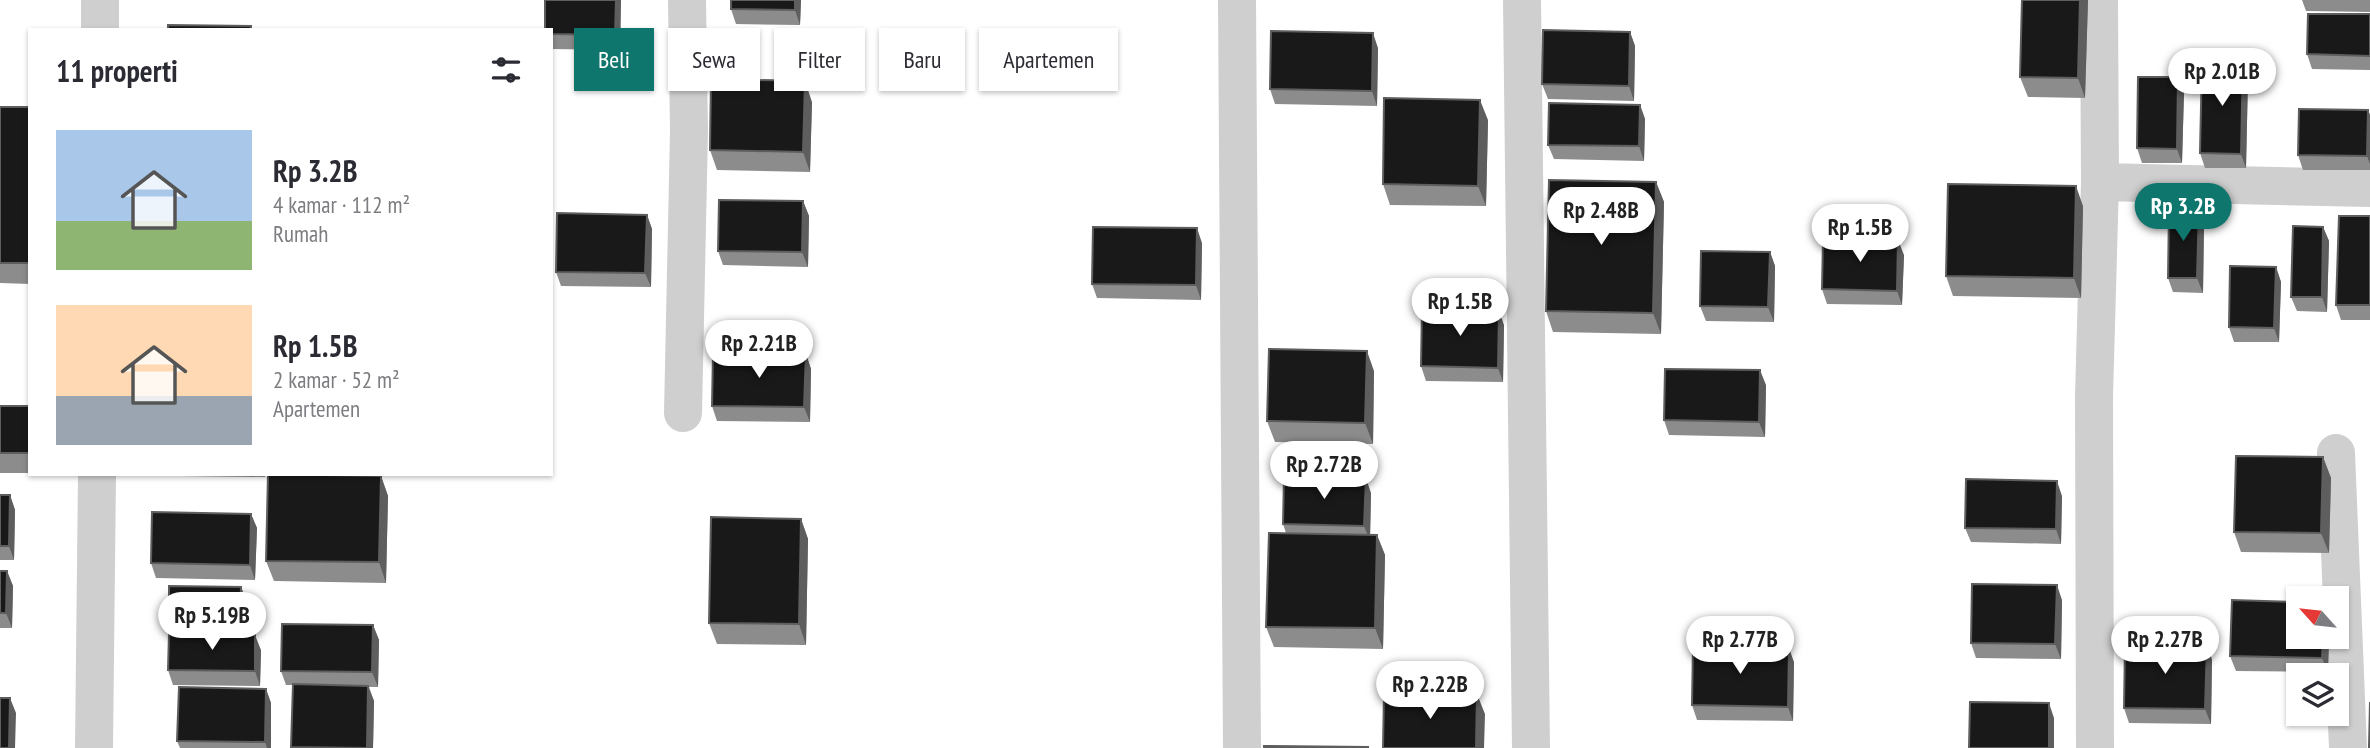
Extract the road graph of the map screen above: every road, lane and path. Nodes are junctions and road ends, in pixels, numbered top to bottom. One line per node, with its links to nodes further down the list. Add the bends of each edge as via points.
1 (100, 0): 6 (street)
2 (687, 0): 9 (street)
3 (1237, 0): 13 (street)
4 (1522, 0): 14 (street)
5 (2099, 0): 7 (street)
6 (100, 28)
7 (2100, 182): 8 (street); 15 (street, via 2094,396)
8 (2370, 188)
9 (683, 413)
10 (2336, 453): 16 (street)
11 (97, 476): 12 (street)
12 (94, 748)
13 (1242, 748)
14 (1531, 748)
15 (2095, 748)
16 (2348, 748)

